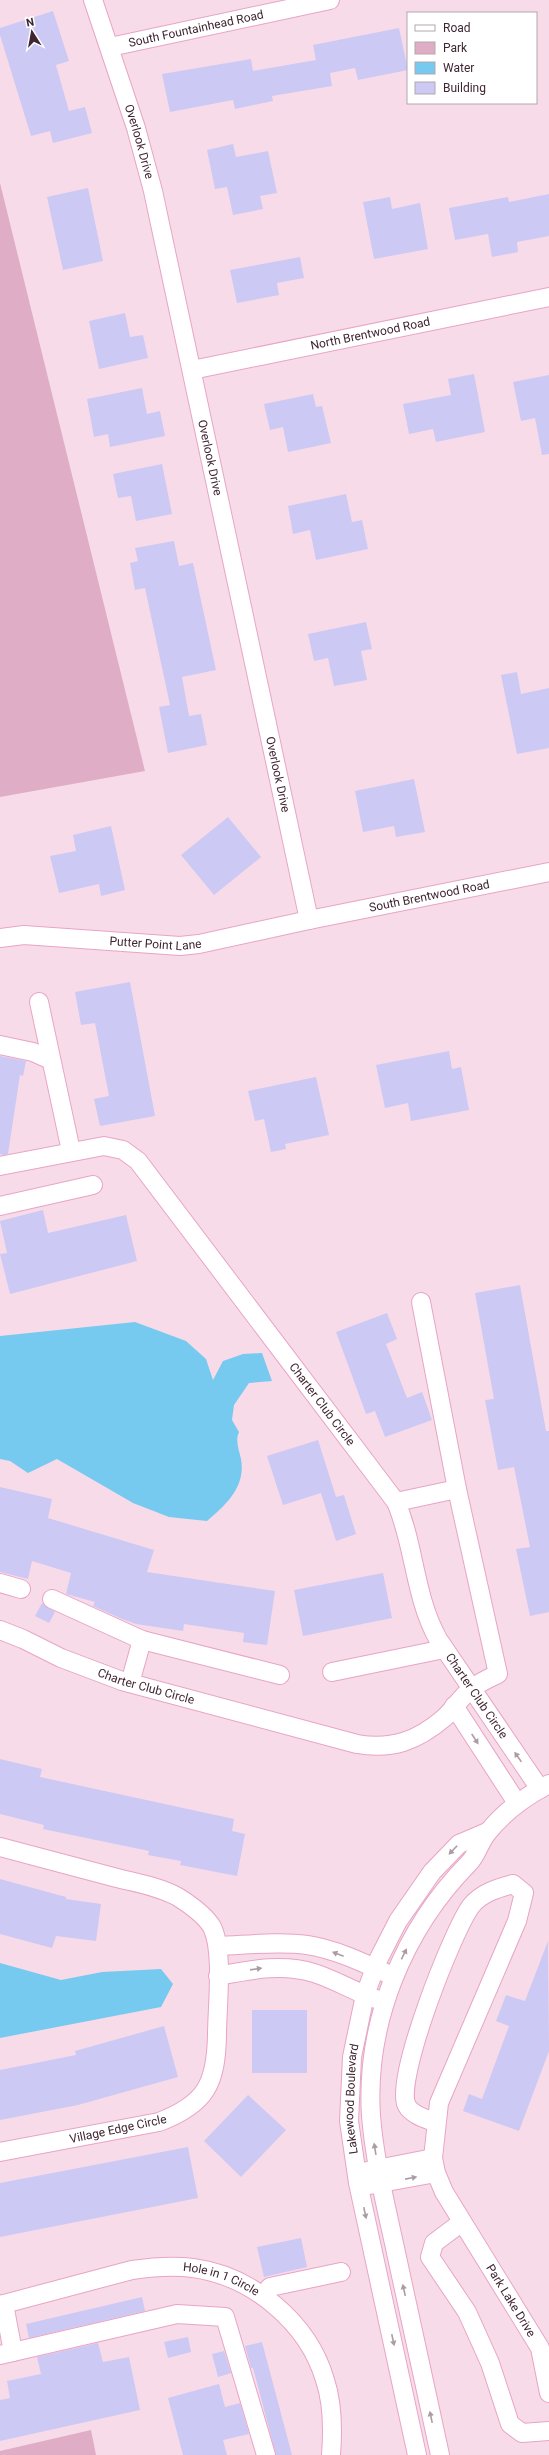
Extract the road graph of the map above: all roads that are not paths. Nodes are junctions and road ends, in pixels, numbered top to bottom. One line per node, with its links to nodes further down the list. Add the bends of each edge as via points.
1 (93, 0): 3 (street, Overlook Drive)
2 (330, 0): 3 (street, South Fountainhead Road)
3 (110, 47): 5 (street, Overlook Drive, via 136,128 152,191)
4 (549, 297): 5 (street, North Brentwood Road)
5 (192, 370): 7 (street, Overlook Drive)
6 (549, 872): 7 (street, South Brentwood Road)
7 (309, 920): 8 (street, Putter Point Lane, via 180,946 24,936)
8 (0, 938)
9 (39, 1002): 11 (street)
10 (0, 1045): 11 (street, via 33,1052)
11 (51, 1060): 12 (street)
12 (71, 1152): 13 (street, Charter Club Circle); 18 (street, Charter Club Circle, via 104,1146 123,1150 138,1161)
13 (0, 1166)
14 (94, 1186): 15 (street)
15 (0, 1206)
16 (421, 1302): 17 (street)
17 (457, 1489): 18 (street); 28 (street, via 498,1674)
18 (396, 1502): 24 (street, Charter Club Circle, via 403,1518 427,1619)
19 (0, 1583): 20 (street)
20 (21, 1589)
21 (52, 1599): 23 (street)
22 (0, 1630): 27 (street, Charter Club Circle, via 80,1666)
23 (142, 1640): 26 (street); 27 (street)
24 (444, 1649): 25 (street); 28 (street, Charter Club Circle)
25 (332, 1672)
26 (280, 1675)
27 (130, 1683): 29 (street, Charter Club Circle, via 375,1747 394,1746 412,1739 444,1717)
28 (472, 1689): 29 (street); 30 (street, Charter Club Circle, one-way to 28)
29 (454, 1706): 31 (street, Charter Club Circle, one-way to 31)
30 (545, 1786): 31 (street, Lakewood Boulevard)
31 (517, 1803): 32 (street, Lakewood Boulevard)
32 (487, 1832): 37 (street, Lakewood Boulevard, one-way to 37, via 459,1844 432,1872 398,1921); 39 (street, Lakewood Boulevard, one-way to 32, via 410,1940 443,1890 471,1862)
33 (0, 1847): 35 (street, Village Edge Circle, via 150,1887 177,1897 196,1910 211,1926)
34 (277, 1944): 35 (street); 36 (street); 37 (street, one-way to 34, via 309,1945)
35 (218, 1946): 38 (street, Village Edge Circle)
36 (277, 1968): 38 (street, one-way to 36); 40 (street, via 314,1973)
37 (375, 1968): 39 (street); 40 (street, Lakewood Boulevard)
38 (218, 1976): 43 (street, Village Edge Circle, via 216,2064 210,2084 196,2102 178,2115 159,2122)
39 (394, 1977): 41 (street, Lakewood Boulevard)
40 (365, 1995): 41 (street); 46 (street, Lakewood Boulevard, via 354,2036 349,2098 349,2121)
41 (386, 2002): 45 (street, Lakewood Boulevard, one-way to 41, via 371,2113 372,2070)
42 (436, 2123): 42 (street, via 438,2103 516,1921 524,1893 513,1884 492,1889 471,1906 452,1943 413,2044 404,2089 407,2106); 44 (street)
43 (0, 2152)
44 (434, 2165): 45 (street); 47 (street, Park Lake Drive)
45 (380, 2176): 46 (street); 57 (street, Lakewood Boulevard, one-way to 45)
46 (358, 2180): 56 (street, Lakewood Boulevard, one-way to 56)
47 (460, 2218): 52 (street, Park Lake Drive, via 540,2348); 53 (street, via 434,2243 430,2258 467,2312 490,2363 510,2424 522,2433)
48 (341, 2272): 49 (street, via 270,2286)
49 (263, 2296): 50 (street, Hole in 1 Circle, via 234,2279 214,2272 153,2266); 55 (street, Hole in 1 Circle, via 282,2311 295,2326 317,2360 330,2399)
50 (2, 2305): 51 (street)
51 (6, 2354): 54 (street, via 178,2314 225,2317)
52 (549, 2393)
53 (549, 2431)
54 (266, 2455)
55 (332, 2455)
56 (417, 2455)
57 (440, 2455)

